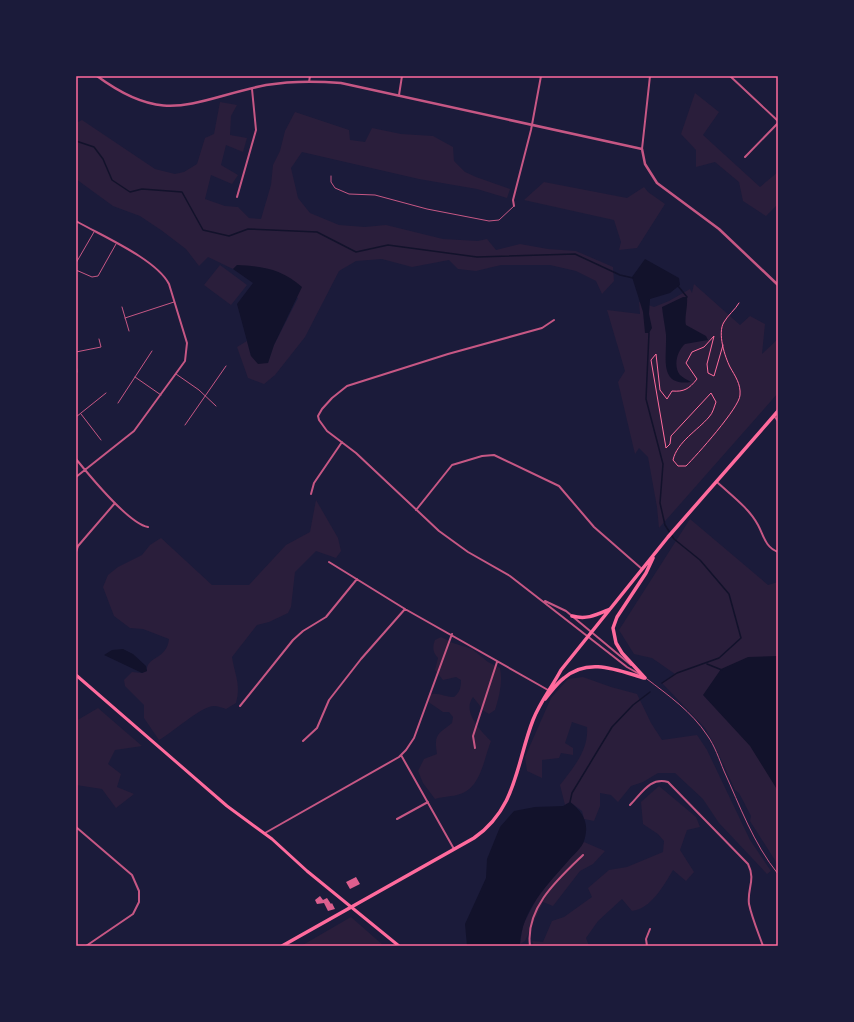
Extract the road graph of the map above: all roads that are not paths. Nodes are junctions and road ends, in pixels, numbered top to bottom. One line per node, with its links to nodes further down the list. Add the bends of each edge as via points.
1 (97, 76): 8 (street, via 122,94 145,103 166,106 194,105)
2 (310, 76): 7 (street)
3 (402, 76): 9 (street)
4 (542, 76): 11 (street)
5 (650, 76): 12 (street)
6 (730, 76): 10 (street)
7 (309, 82): 8 (street, via 268,85); 9 (street, via 342,83)
8 (252, 89): 15 (street, via 256,135)
9 (399, 95): 11 (street)
10 (778, 122): 13 (street)
11 (531, 124): 12 (street); 16 (street, via 513,200)
12 (642, 149): 22 (street, via 645,164 657,183 719,229)
13 (745, 157)
14 (331, 176): 16 (lane, via 331,182 336,188 349,194 375,195 427,209 489,221 499,220)
15 (237, 197)
16 (514, 206)
17 (76, 221): 18 (street)
18 (94, 231): 19 (street); 20 (lane)
19 (116, 244): 21 (lane, via 98,276 92,277); 23 (street, via 159,269 169,284)
20 (76, 263)
21 (76, 270)
22 (778, 285)
23 (174, 302): 25 (lane); 34 (street, via 188,350 185,361)
24 (122, 307): 25 (lane)
25 (125, 318): 27 (lane)
26 (554, 320): 48 (street, via 542,328 347,386 332,398 318,416 321,425)
27 (129, 331)
28 (99, 339): 30 (lane, via 101,347)
29 (152, 351): 35 (lane)
30 (76, 352)
31 (76, 364): 33 (lane)
32 (226, 366): 38 (lane)
33 (78, 372)
34 (176, 374): 37 (street); 38 (lane)
35 (135, 377): 37 (lane); 39 (lane)
36 (106, 393): 42 (lane)
37 (161, 395): 50 (street, via 134,431)
38 (205, 395): 40 (lane); 46 (lane)
39 (118, 403)
40 (216, 406)
41 (778, 411): 43 (main road)
42 (80, 413): 44 (lane); 47 (lane)
43 (774, 416): 45 (street); 52 (main road)
44 (76, 417)
45 (778, 421)
46 (185, 425)
47 (102, 440)
48 (342, 442): 53 (street, via 314,483); 55 (street)
49 (76, 459): 50 (street)
50 (85, 470): 51 (street); 54 (street)
51 (76, 477)
52 (717, 482): 58 (street, via 747,509 767,544); 59 (main road)
53 (310, 494)
54 (115, 503): 56 (street, via 140,525); 57 (street, via 78,546)
55 (416, 510): 61 (street, via 452,465 494,455 559,486 594,527); 63 (street, via 452,541 510,576)
56 (148, 527)
57 (76, 552)
58 (778, 552)
59 (656, 553): 61 (main road); 72 (main road, via 646,573 616,617 613,628 616,643 622,653)
60 (329, 562): 62 (street)
61 (642, 569): 65 (main road)
62 (357, 579): 64 (street); 75 (street, via 326,617 296,637)
63 (540, 599): 66 (street); 69 (street)
64 (405, 609): 68 (street); 76 (street, via 361,659 330,700 317,728)
65 (611, 609): 66 (main road, via 592,617); 67 (main road)
66 (572, 616): 67 (street)
67 (592, 632): 69 (main road); 72 (street)
68 (452, 634): 70 (street); 78 (street, via 414,738)
69 (588, 637): 72 (street); 73 (main road, via 564,665)
70 (498, 661): 73 (street); 77 (street, via 473,736)
71 (76, 675): 83 (main road, via 227,806)
72 (646, 678): 74 (main road, via 613,668 581,668 562,679); 86 (lane, via 678,703 708,736 749,829)
73 (548, 690): 74 (main road)
74 (541, 704): 84 (main road, via 503,809 482,832)
75 (240, 706)
76 (303, 741)
77 (475, 748)
78 (401, 755): 79 (street); 83 (street)
79 (428, 802): 81 (street); 84 (street)
80 (630, 805): 94 (street, via 652,783 662,780 668,782 748,864 753,876 749,905)
81 (397, 819)
82 (76, 827): 89 (street, via 132,875 139,891 139,902 133,914)
83 (264, 834): 87 (main road)
84 (454, 849): 87 (main road)
85 (583, 855): 92 (street, via 566,870 538,906 531,923)
86 (778, 874)
87 (352, 908): 90 (main road); 91 (main road)
88 (650, 929): 93 (street, via 646,939)
89 (86, 946)
90 (282, 946)
91 (399, 946)
92 (530, 946)
93 (647, 946)
94 (763, 946)

